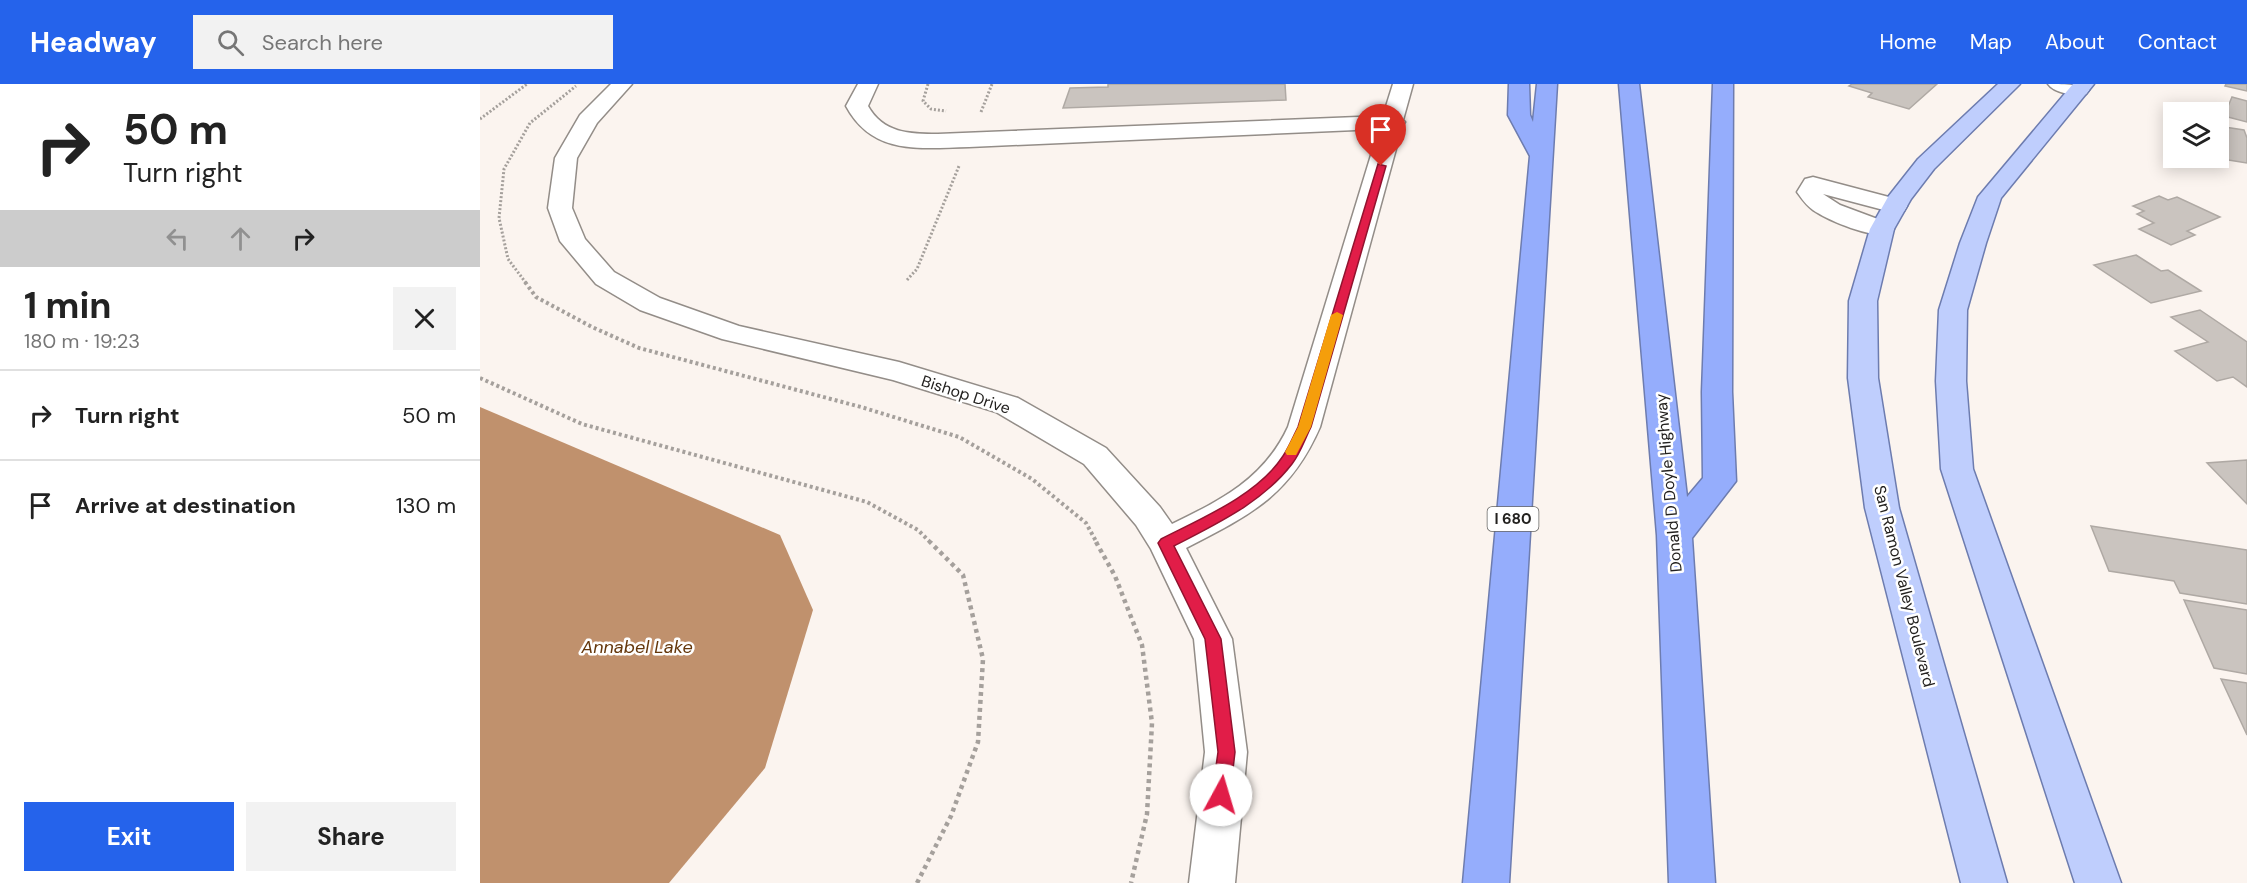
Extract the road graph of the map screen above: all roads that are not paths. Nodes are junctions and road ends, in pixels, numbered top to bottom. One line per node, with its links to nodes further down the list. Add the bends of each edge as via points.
1 (622, 84): 13 (street, Bishop Drive, via 588,120 566,158 560,208 573,241 605,278 650,304 732,333 899,372 1007,405 1095,456 1148,516)
2 (868, 84): 10 (street, via 857,106 860,116 869,127 900,139 969,140)
3 (1404, 84): 10 (street)
4 (1519, 84): 11 (highway, via 1518,115)
5 (1547, 84): 11 (highway, I 680)
6 (1629, 84): 12 (highway, Donald D Doyle Highway)
7 (1723, 84): 12 (highway, via 1717,392 1720,481)
8 (2010, 84): 17 (main road, San Ramon Valley Boulevard, via 1926,164 1888,218 1863,302 1863,378 1882,508)
9 (2074, 86): 18 (main road, via 1990,197 1953,310 1951,381 1957,469)
10 (1394, 122): 13 (street, via 1304,427 1287,460 1268,482 1226,512)
11 (1541, 155): 15 (highway, I 680)
12 (1674, 535): 16 (highway, Donald D Doyle Highway)
13 (1166, 543): 14 (street, Bishop Drive, via 1213,639 1226,752)
14 (1212, 883)
15 (1486, 883)
16 (1692, 883)
17 (1984, 883)
18 (2098, 883)

